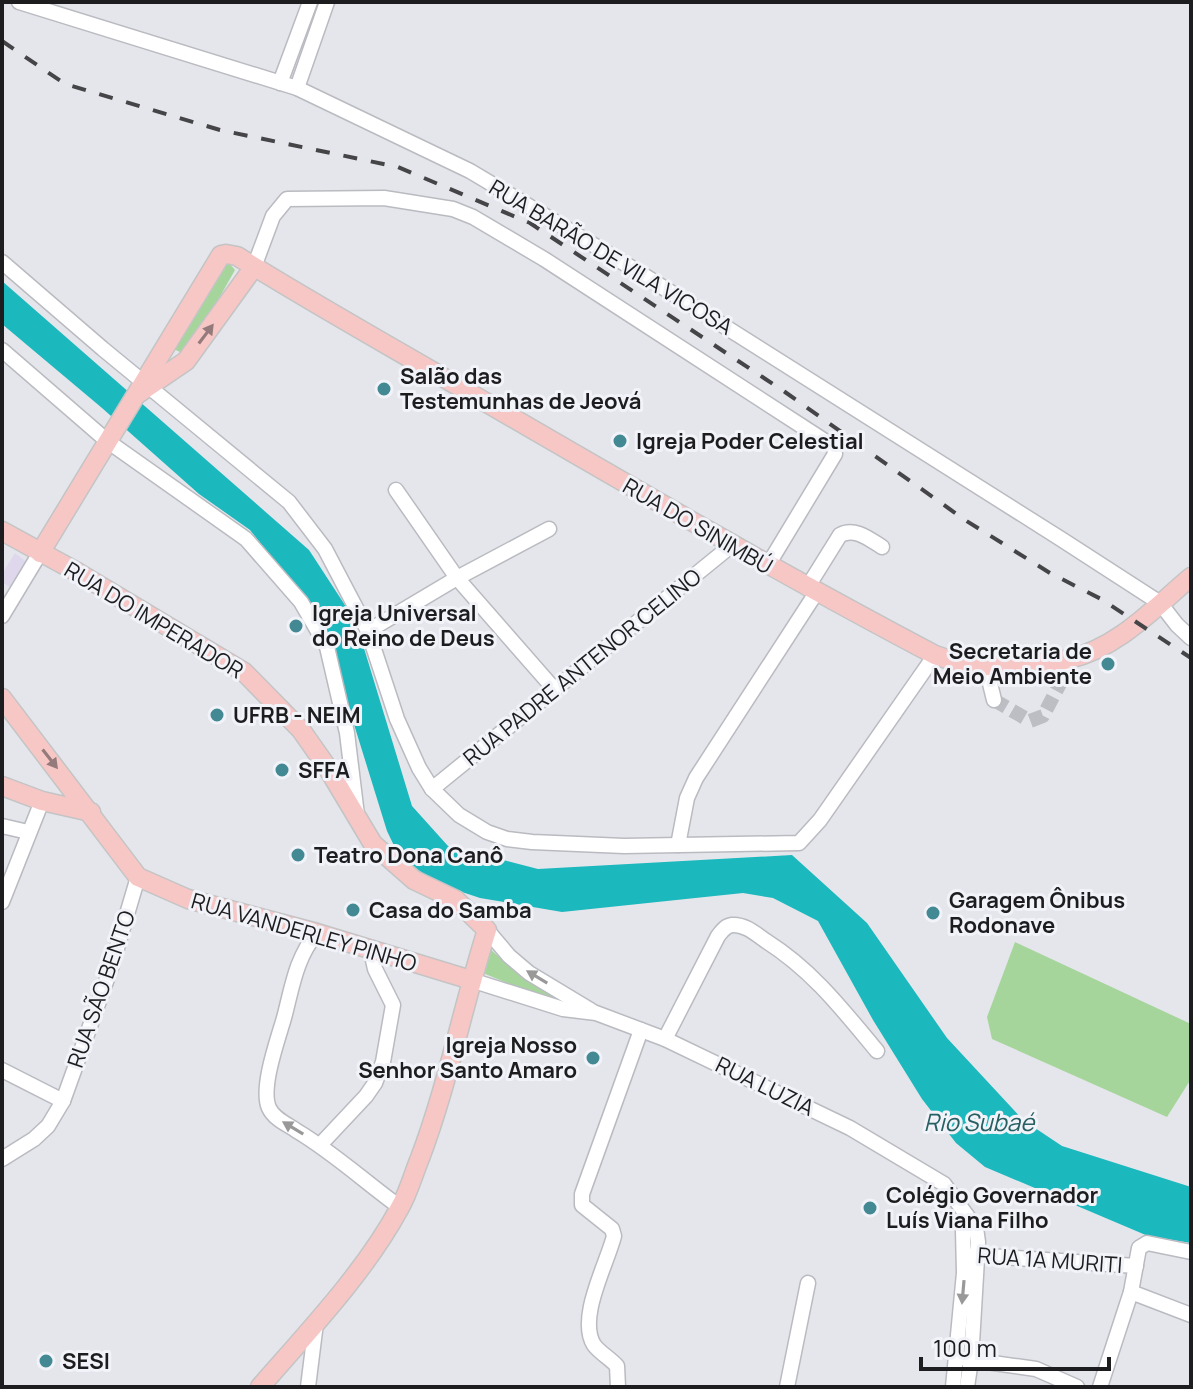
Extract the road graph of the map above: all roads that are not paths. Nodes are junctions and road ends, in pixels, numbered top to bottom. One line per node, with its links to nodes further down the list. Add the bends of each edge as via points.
1 (19, 2): 4 (street, RUA BARÃO DE VILA VICOSA)
2 (310, 2): 4 (street)
3 (327, 2): 5 (street)
4 (280, 83): 5 (street, RUA BARÃO DE VILA VICOSA)
5 (297, 88): 23 (street, RUA BARÃO DE VILA VICOSA, via 470,171 554,220)
6 (2, 262): 11 (street)
7 (254, 267): 8 (main road, RUA DO SINIMBÚ, via 231,254 221,255); 10 (main road, one-way to 7); 16 (main road, RUA DO SINIMBÚ); 19 (street, via 273,216 287,199 384,198 473,217 834,447 835,454)
8 (165, 343): 10 (main road, via 171,356); 11 (main road)
9 (2, 350): 12 (street)
10 (186, 361): 11 (main road)
11 (142, 390): 12 (main road); 25 (street, via 289,502 325,549)
12 (111, 432): 18 (main road); 38 (street, via 246,539 301,602 327,647 347,733)
13 (396, 490): 21 (street)
14 (549, 529): 21 (street)
15 (2, 531): 18 (main road, RUA DO IMPERADOR)
16 (732, 545): 19 (main road, RUA DO SINIMBÚ); 31 (street, RUA PADRE ANTENOR CELINO)
17 (882, 547): 22 (street, via 855,532 840,535)
18 (40, 553): 24 (street); 38 (main road, RUA DO IMPERADOR, via 244,672 301,730)
19 (768, 565): 22 (main road, RUA DO SINIMBÚ)
20 (1191, 577): 23 (main road, RUA DO SINIMBÚ)
21 (457, 578): 25 (street); 31 (street)
22 (811, 590): 27 (main road, RUA DO SINIMBÚ); 41 (street, via 696,778)
23 (1160, 603): 26 (street, RUA BARÃO DE VILA VICOSA); 28 (main road, RUA DO SINIMBÚ, via 1105,645)
24 (2, 616)
25 (368, 631): 35 (street, via 406,743)
26 (1191, 638)
27 (935, 655): 29 (main road, RUA DO SINIMBÚ); 41 (street, via 799,843)
28 (1071, 659): 29 (main road, RUA DO SINIMBÚ); 30 (street)
29 (986, 667): 33 (street)
30 (1063, 678)
31 (555, 690): 35 (street, RUA PADRE ANTENOR CELINO)
32 (2, 698): 37 (main road, one-way to 37)
33 (994, 700)
34 (2, 786): 36 (main road)
35 (432, 789): 41 (street, via 472,825 507,839)
36 (42, 801): 37 (main road); 40 (street)
37 (91, 812): 42 (main road)
38 (357, 817): 44 (main road, RUA DO IMPERADOR, via 373,844 401,871 456,900)
39 (2, 826): 40 (street)
40 (28, 832): 43 (street)
41 (678, 845)
42 (138, 877): 45 (main road, RUA VANDERLEY PINHO, via 188,899); 53 (street, RUA SÃO BENTO)
43 (2, 902)
44 (487, 930): 47 (main road); 48 (street, RUA LUZIA, one-way to 44, via 529,973)
45 (317, 933): 46 (main road, RUA VANDERLEY PINHO); 54 (street, one-way to 45, via 275,1117 267,1095 298,964)
46 (371, 951): 47 (main road, RUA VANDERLEY PINHO); 54 (street, via 393,1005 383,1062 366,1096)
47 (471, 980): 48 (street, RUA LUZIA, via 563,1009); 56 (main road, via 435,1119)
48 (596, 1013): 49 (street, RUA LUZIA)
49 (641, 1030): 50 (street, RUA LUZIA); 67 (street, via 582,1194 582,1205 614,1236 591,1307 591,1335 617,1366)
50 (665, 1039): 51 (street, via 718,936 732,925 743,926 803,966); 58 (street, RUA LUZIA, via 850,1128 944,1184 966,1215 963,1230)
51 (877, 1051)
52 (2, 1070): 53 (street)
53 (63, 1101): 55 (street, RUA SÃO BENTO, via 48,1126)
54 (320, 1145): 56 (street)
55 (2, 1159)
56 (401, 1208): 63 (main road)
57 (1191, 1252): 59 (street, via 1141,1245)
58 (971, 1255): 59 (street, RUA 1A MURITI); 64 (street)
59 (1136, 1266): 61 (street)
60 (808, 1283): 68 (street)
61 (1131, 1292): 62 (street); 72 (street)
62 (1191, 1315)
63 (316, 1323): 65 (main road); 66 (street)
64 (964, 1359): 69 (street); 70 (street); 71 (street, via 1036,1369)
65 (260, 1387)
66 (308, 1387)
67 (618, 1387)
68 (787, 1387)
69 (953, 1387)
70 (967, 1387)
71 (1077, 1387)
72 (1100, 1387)

